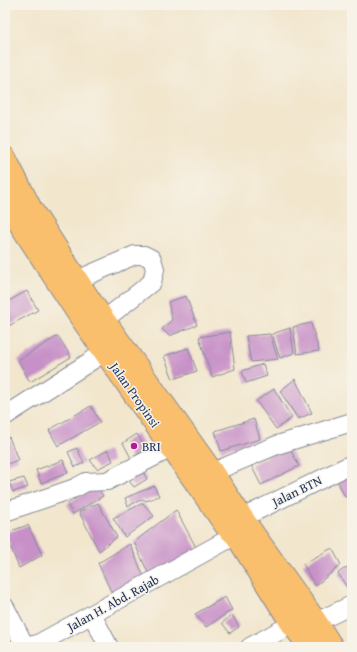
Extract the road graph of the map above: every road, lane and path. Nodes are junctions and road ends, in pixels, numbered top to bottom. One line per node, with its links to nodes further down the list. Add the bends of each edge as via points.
1 (5, 158): 3 (highway)
2 (5, 198): 3 (highway, Jalan Propinsi, via 18,221)
3 (70, 285): 4 (highway); 4 (street, via 135,255 144,255 152,259 155,269 152,282); 5 (highway, Jalan Propinsi)
4 (104, 320): 10 (highway)
5 (105, 352): 6 (street); 8 (highway, Jalan Propinsi)
6 (5, 416)
7 (352, 422): 10 (street, via 277,445)
8 (171, 448): 10 (highway, Jalan Propinsi); 11 (street, via 107,481 86,482)
9 (352, 464): 12 (street, Jalan BTN)
10 (203, 476): 12 (highway)
11 (5, 512)
12 (239, 526): 15 (street, Jalan H. Abd. Rajab); 16 (highway); 17 (highway)
13 (352, 605): 16 (street)
14 (5, 607): 15 (street, Jalan H. Abd. Rajab, via 23,642 29,645 43,642)
15 (92, 615): 18 (street)
16 (316, 622): 21 (highway)
17 (292, 624): 19 (street); 20 (highway)
18 (109, 647)
19 (250, 647)
20 (310, 647)
21 (332, 647)

